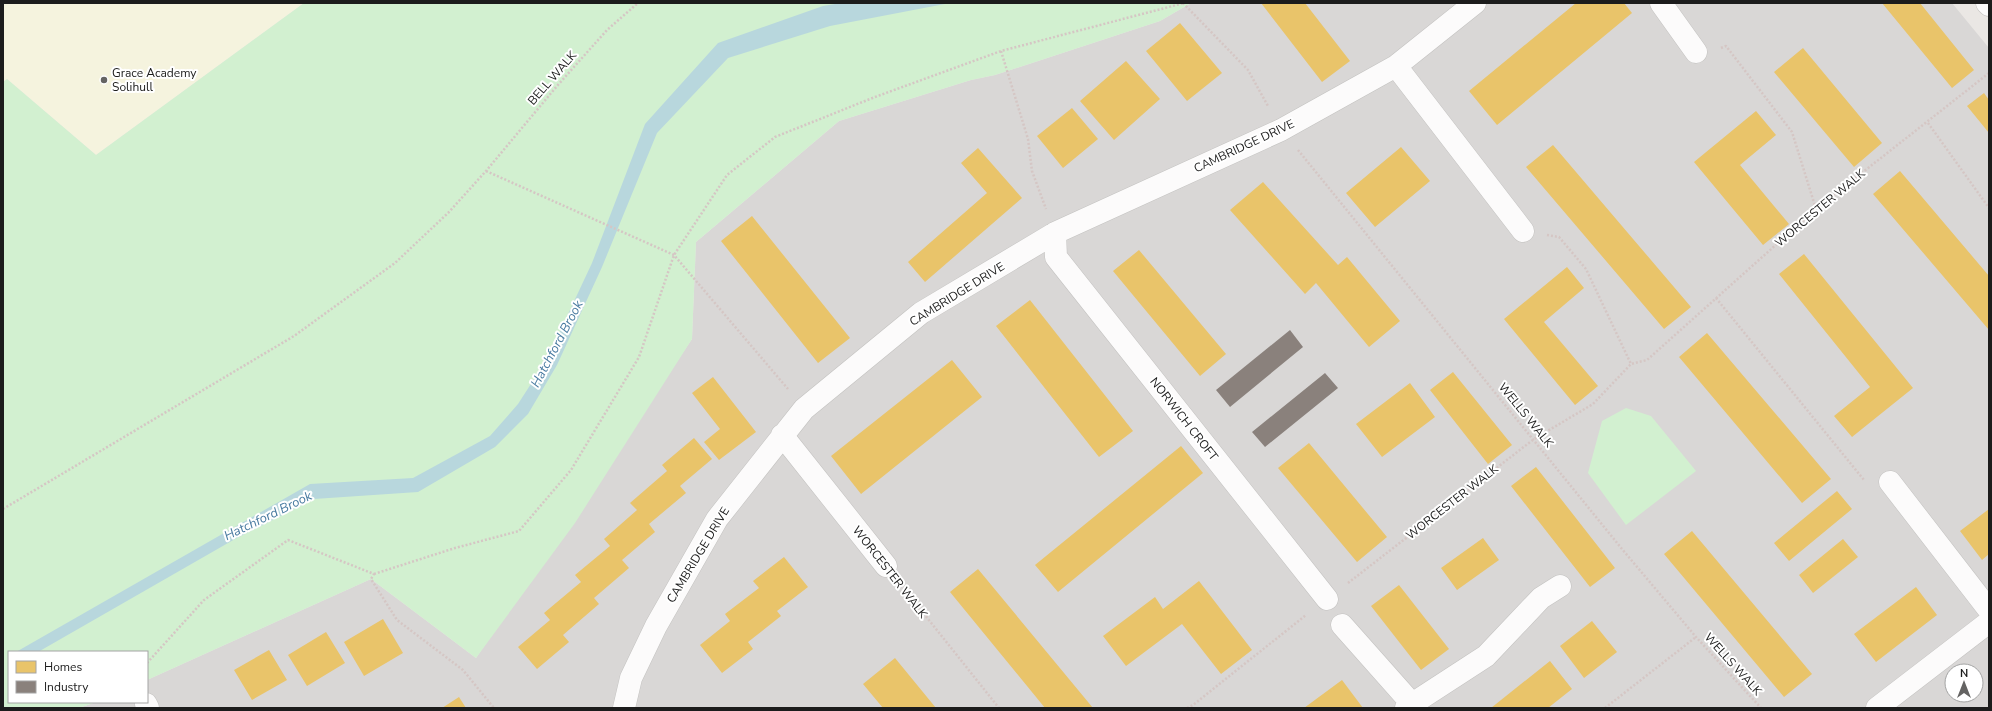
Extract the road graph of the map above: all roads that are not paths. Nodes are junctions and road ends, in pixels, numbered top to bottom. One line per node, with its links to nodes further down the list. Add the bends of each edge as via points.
1 (1475, 3): 4 (street, CAMBRIDGE DRIVE)
2 (1661, 3): 3 (street)
3 (1696, 52)
4 (1396, 66): 5 (street); 6 (street, CAMBRIDGE DRIVE, via 1281,130)
5 (1523, 230)
6 (1055, 233): 7 (street, CAMBRIDGE DRIVE, via 921,313 804,409); 11 (street, NORWICH CROFT, via 1056,257)
7 (782, 435): 9 (street, WORCESTER WALK); 16 (street, CAMBRIDGE DRIVE, via 717,519 656,626 631,678)
8 (1890, 482): 12 (street)
9 (886, 566)
10 (1560, 586): 15 (street, via 1540,598 1486,656)
11 (1327, 599)
12 (1989, 610)
13 (1989, 622): 17 (street)
14 (1342, 625): 15 (street)
15 (1409, 706)
16 (624, 708)
17 (1877, 708)

